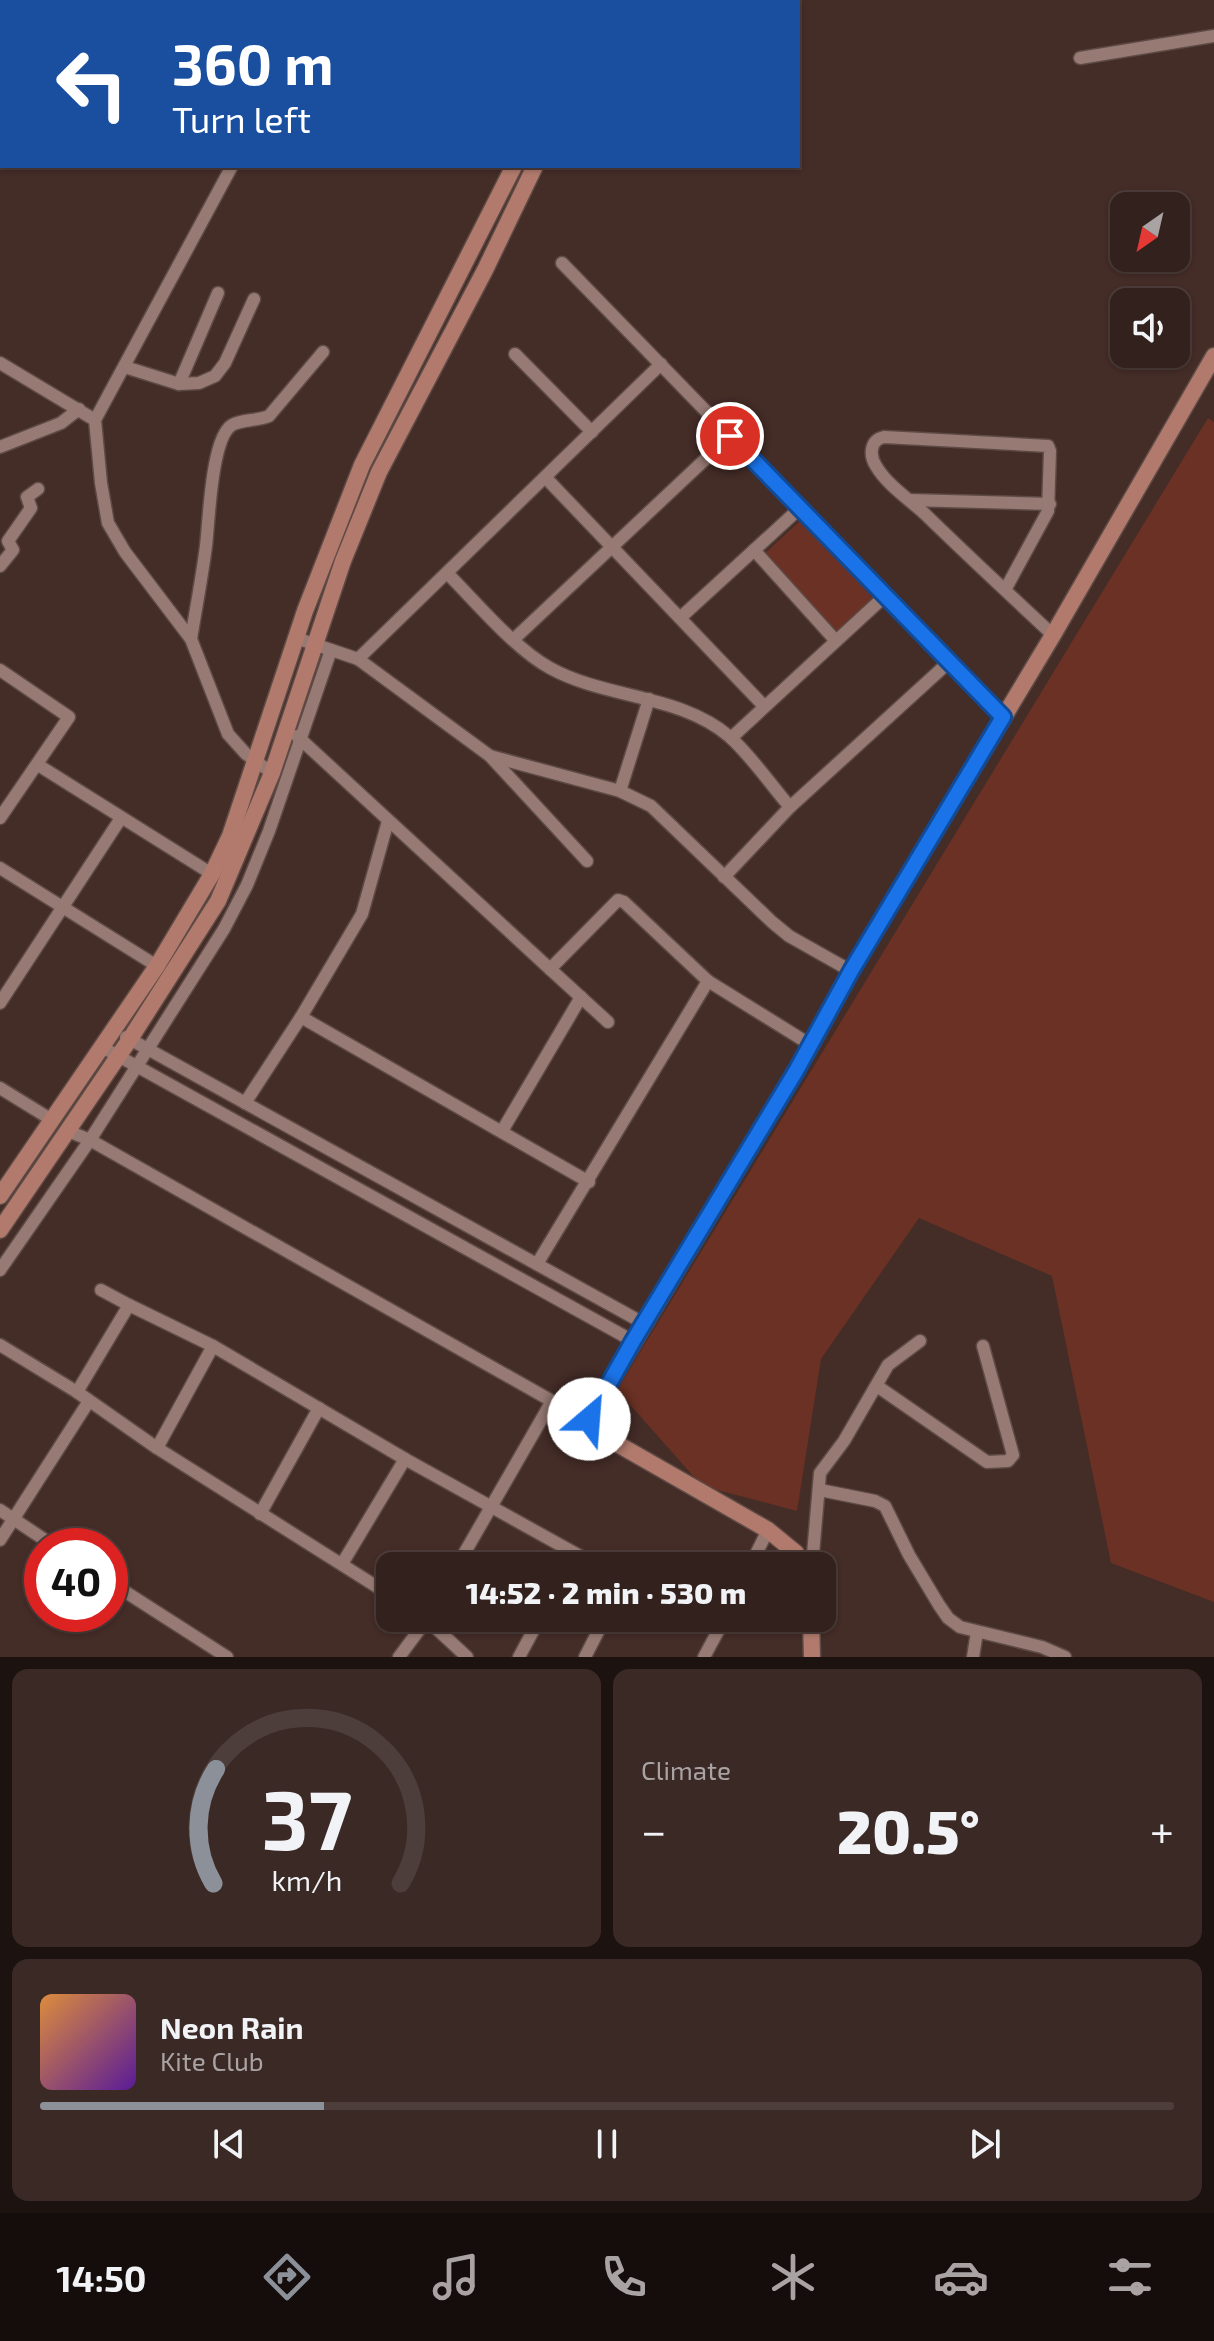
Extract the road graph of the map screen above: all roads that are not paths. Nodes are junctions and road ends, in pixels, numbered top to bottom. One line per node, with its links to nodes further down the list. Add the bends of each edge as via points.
1 (1214, 36): 2 (street)
2 (1080, 58)
3 (231, 168): 14 (street)
4 (513, 168): 34 (street, via 367,452)
5 (534, 168): 38 (street, via 379,472 343,561)
6 (562, 263): 13 (street)
7 (218, 293): 15 (street)
8 (254, 299): 15 (street, via 215,376)
9 (323, 352): 35 (street, via 269,416 227,431 210,492)
10 (515, 354): 18 (street)
11 (1214, 356): 33 (street)
12 (0, 363): 16 (street)
13 (661, 364): 18 (street); 19 (street)
14 (125, 367): 15 (street); 17 (street)
15 (179, 384)
16 (79, 409): 17 (street); 20 (street, via 61,423)
17 (95, 420): 35 (street, via 108,523)
18 (592, 432): 21 (street)
19 (730, 436): 25 (street); 26 (street)
20 (0, 447)
21 (545, 477): 26 (street); 29 (street)
22 (38, 489): 28 (street, via 27,497 31,508 8,541 13,550)
23 (910, 500): 24 (street); 24 (street, via 875,466 872,448 880,437 1043,444 1050,451); 30 (street)
24 (1050, 504): 30 (street)
25 (800, 508): 27 (street); 31 (street)
26 (612, 547): 32 (street); 36 (street)
27 (754, 550): 32 (street); 37 (street)
28 (0, 566)
29 (447, 573): 36 (street); 39 (street)
30 (1005, 590): 33 (street)
31 (885, 596): 37 (street); 40 (street)
32 (680, 618): 43 (street)
33 (1053, 635): 44 (street)
34 (296, 638): 38 (street); 48 (street)
35 (191, 639): 48 (street, via 228,734)
36 (514, 639): 42 (street, via 567,677)
37 (836, 641): 43 (street)
38 (324, 647): 39 (street); 45 (street)
39 (358, 659): 47 (street)
40 (949, 662): 44 (street); 52 (street)
41 (0, 670): 49 (street, via 69,717)
42 (649, 699): 46 (street, via 693,714); 51 (street)
43 (764, 706): 46 (street)
44 (1003, 717): 63 (street)
45 (294, 734): 50 (street); 55 (street); 73 (street, via 247,885)
46 (731, 738): 52 (street)
47 (490, 756): 51 (street); 56 (street)
48 (256, 762): 50 (street); 58 (street)
49 (38, 765): 53 (street); 54 (street)
50 (272, 773): 70 (street, via 218,901)
51 (620, 791): 59 (street, via 665,817)
52 (790, 807): 59 (street)
53 (0, 818)
54 (121, 818): 58 (street); 60 (street)
55 (388, 821): 62 (street); 67 (street, via 362,914)
56 (587, 861)
57 (0, 868): 60 (street)
58 (212, 874): 61 (street)
59 (724, 877): 63 (street, via 789,936)
60 (63, 908): 61 (street); 66 (street)
61 (157, 966): 69 (street)
62 (550, 969): 64 (street, via 618,900); 65 (street)
63 (851, 971): 71 (street)
64 (708, 981): 71 (street); 82 (street)
65 (581, 997): 68 (street); 80 (street)
66 (0, 1003)
67 (301, 1017): 77 (street); 80 (street)
68 (608, 1022)
69 (113, 1030): 70 (street); 72 (street)
70 (130, 1039): 73 (street); 74 (street)
71 (811, 1045): 89 (street)
72 (102, 1047): 74 (street); 78 (street)
73 (148, 1049): 75 (street); 77 (street)
74 (119, 1056): 75 (street); 79 (street)
75 (137, 1067): 81 (street); 90 (street)
76 (0, 1088): 78 (street)
77 (245, 1103): 85 (street)
78 (52, 1120): 83 (street)
79 (68, 1131): 81 (street); 84 (street)
80 (502, 1131): 82 (street)
81 (90, 1140): 86 (street); 98 (street)
82 (589, 1182): 85 (street)
83 (0, 1196)
84 (0, 1230)
85 (537, 1264): 89 (street)
86 (0, 1270)
87 (101, 1290): 88 (street)
88 (129, 1305): 93 (street); 96 (street)
89 (645, 1324): 90 (street)
90 (633, 1341): 100 (street)
91 (920, 1341): 95 (street, via 888,1365)
92 (0, 1345): 96 (street)
93 (213, 1346): 99 (street); 101 (street)
94 (983, 1346): 95 (street, via 1013,1455 1008,1461 987,1462)
95 (877, 1386): 103 (street, via 820,1473)
96 (77, 1392): 97 (street)
97 (89, 1401): 101 (street); 107 (street)
98 (552, 1401): 100 (street); 104 (street)
99 (319, 1408): 102 (street); 106 (street)
100 (589, 1422): 109 (street, via 593,1430)
101 (157, 1448): 106 (street)
102 (405, 1459): 104 (street); 116 (street)
103 (820, 1490): 115 (street); 125 (street, via 881,1502 948,1618)
104 (491, 1505): 111 (street); 112 (street)
105 (0, 1510): 107 (street)
106 (260, 1514): 116 (street)
107 (14, 1520): 108 (street); 110 (street)
108 (26, 1528)
109 (768, 1530): 113 (street); 114 (street)
110 (0, 1540)
111 (465, 1552)
112 (573, 1552)
113 (757, 1552)
114 (795, 1552)
115 (813, 1552)
116 (342, 1564): 117 (street)
117 (376, 1586)
118 (128, 1594): 126 (street)
119 (417, 1632): 127 (street)
120 (441, 1632): 128 (street)
121 (532, 1632): 129 (street)
122 (598, 1632): 130 (street)
123 (718, 1632): 131 (street)
124 (811, 1632): 132 (street)
125 (977, 1632): 133 (street); 134 (street)
126 (227, 1657)
127 (399, 1657)
128 (467, 1657)
129 (519, 1657)
130 (585, 1657)
131 (704, 1657)
132 (812, 1657)
133 (973, 1657)
134 (1065, 1657)

